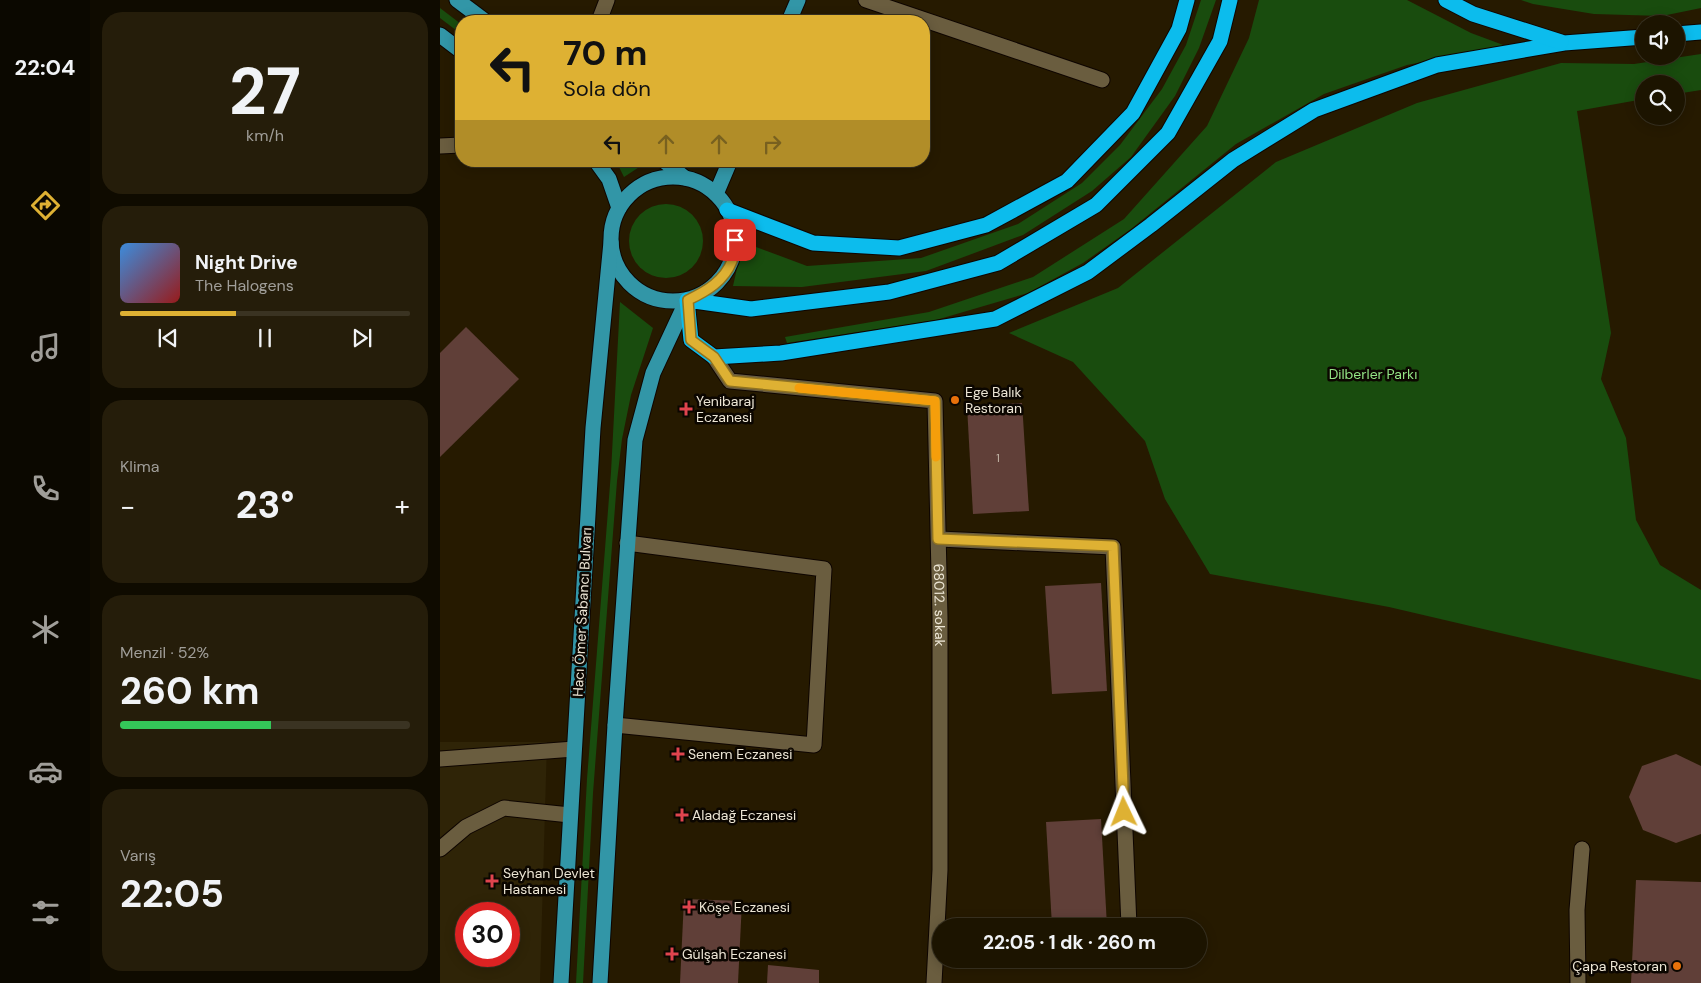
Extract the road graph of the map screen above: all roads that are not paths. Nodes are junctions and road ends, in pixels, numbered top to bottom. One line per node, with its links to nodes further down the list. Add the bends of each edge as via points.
1 (607, 0): 9 (street)
2 (798, 0): 10 (main road)
3 (866, 0): 11 (street)
4 (1187, 0): 28 (highway, via 1179,28 1133,113 1067,181 986,225 899,248 813,243)
5 (1230, 0): 30 (highway, via 1220,41 1168,133 1096,205 998,263 889,292 751,309)
6 (1446, 0): 17 (highway, via 1473,14)
7 (466, 3): 8 (main road)
8 (479, 15)
9 (601, 15)
10 (792, 15)
11 (910, 15)
12 (930, 22): 19 (street)
13 (1701, 32): 14 (highway)
14 (1685, 33)
15 (440, 35): 18 (main road)
16 (1635, 38): 17 (highway)
17 (1564, 43): 31 (highway, via 1437,65 1314,110 1233,160 1088,272 995,319 781,353)
18 (455, 46)
19 (1102, 80)
20 (440, 146): 21 (street)
21 (455, 146)
22 (601, 167): 27 (main road, via 610,179)
23 (671, 167): 25 (main road)
24 (727, 167): 26 (main road)
25 (685, 178): 26 (main road); 27 (main road, via 650,181 632,192)
26 (716, 194): 28 (main road)
27 (618, 208): 29 (main road)
28 (727, 210): 30 (main road, via 733,220 735,240 732,261 706,292)
29 (611, 242): 30 (main road, via 618,268 630,284 648,296 667,301); 35 (main road, Hacı Ömer Sabancı Bulvarı, via 593,428)
30 (688, 300): 31 (highway, via 691,340); 33 (main road, via 653,373 635,440)
31 (714, 357): 32 (street, 68012. sokak, via 730,381 935,401)
32 (938, 539): 40 (street, via 1113,546); 43 (street, 68012. sokak, via 940,870)
33 (628, 543): 34 (main road); 34 (street, via 824,569 814,745)
34 (615, 725): 42 (main road)
35 (574, 749): 36 (street); 37 (main road, Hacı Ömer Sabancı Bulvarı)
36 (440, 759)
37 (570, 815): 38 (street, via 504,808 466,827); 41 (main road, Hacı Ömer Sabancı Bulvarı)
38 (440, 849)
39 (1582, 849): 44 (street, via 1577,910)
40 (1129, 918)
41 (562, 983)
42 (600, 983)
43 (934, 983)
44 (1578, 983)

